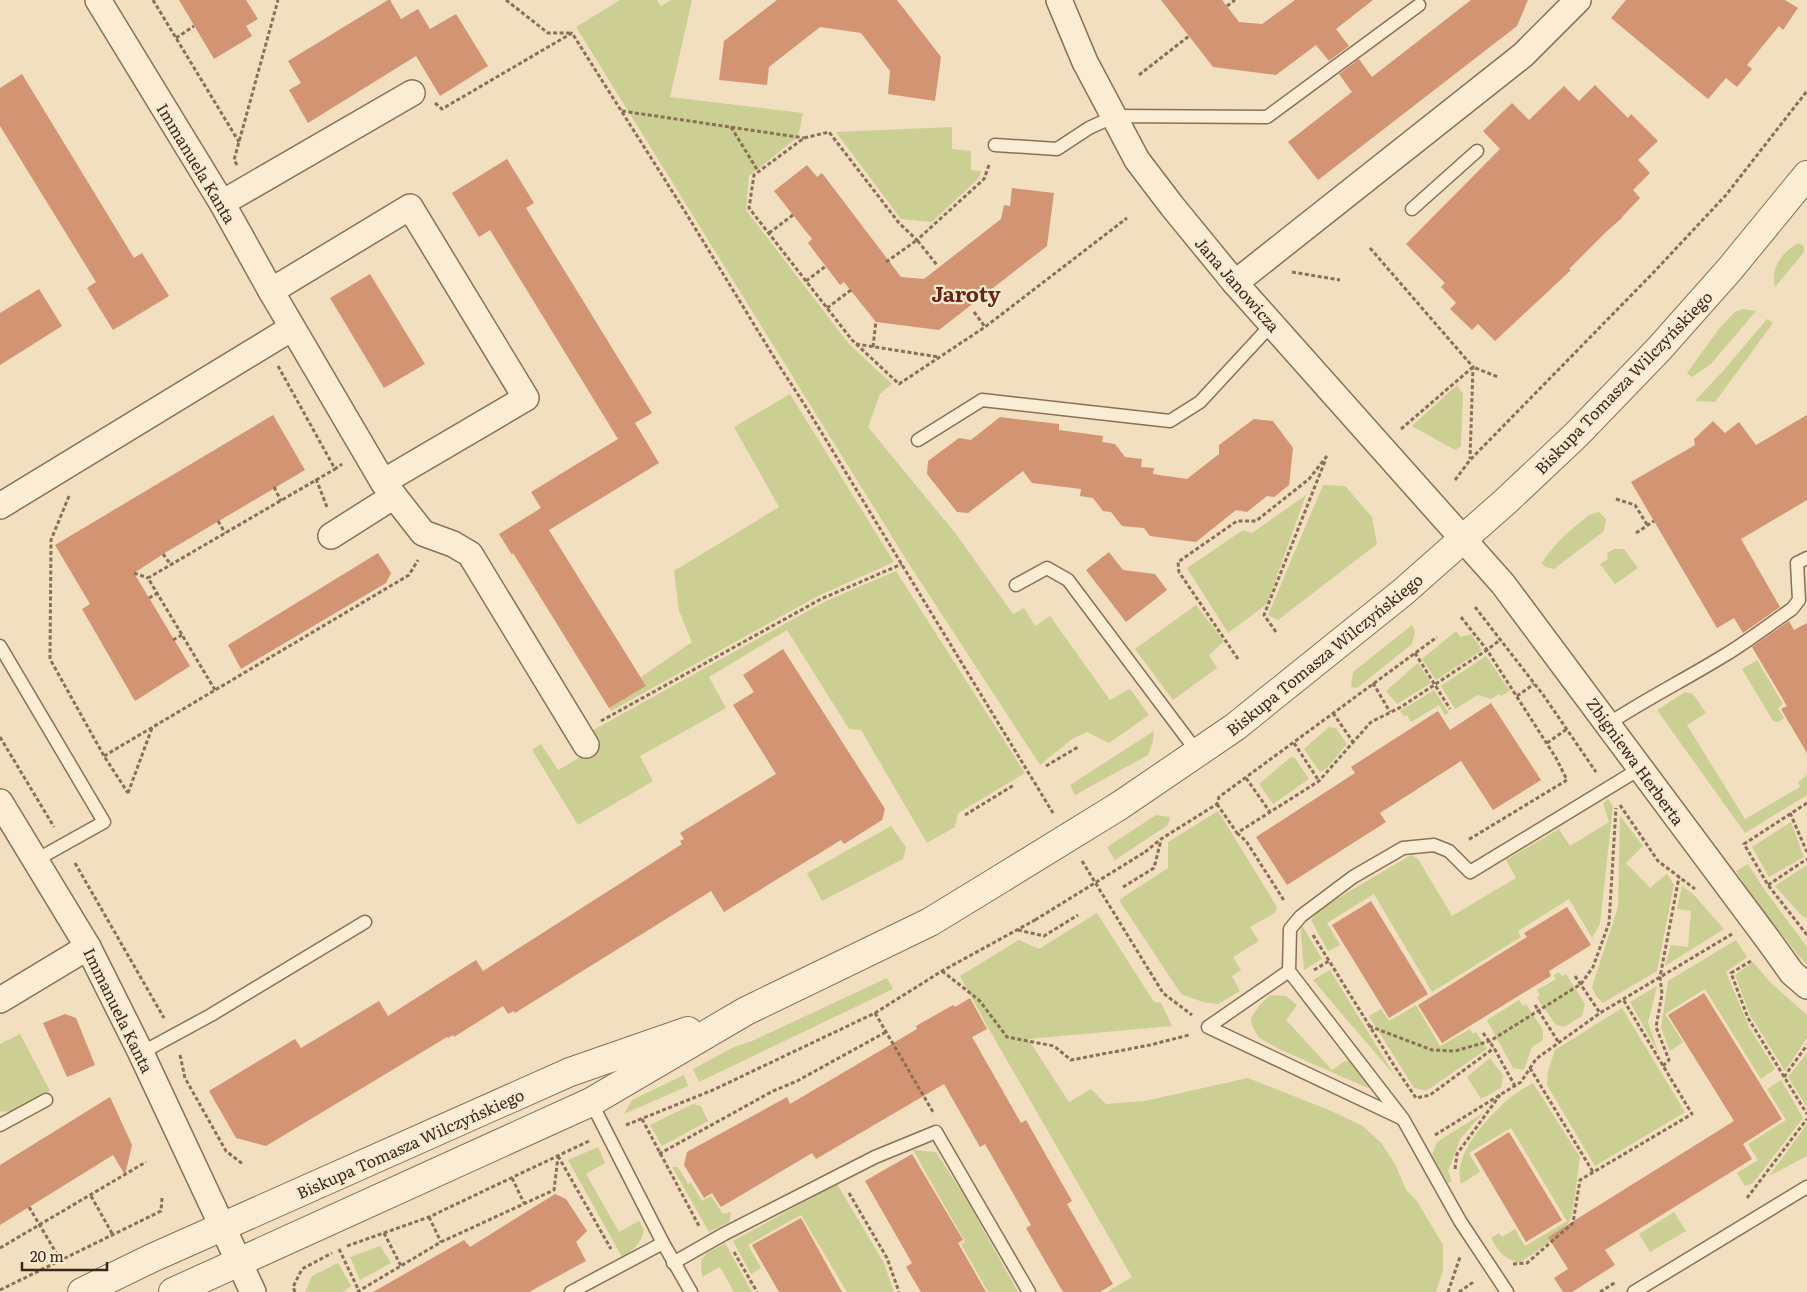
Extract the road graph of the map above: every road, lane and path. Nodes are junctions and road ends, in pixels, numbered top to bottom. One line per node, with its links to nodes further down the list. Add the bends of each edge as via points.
1 (98, 0): 27 (street, Immanuela Kanta)
2 (152, 0): 13 (path)
3 (506, 0): 11 (path, via 548,33)
4 (1059, 0): 18 (street, Jana Janowicza, via 1085,62)
5 (1235, 0): 9 (path)
6 (1578, 0): 40 (street, via 1523,55)
7 (279, 1): 21 (path)
8 (1419, 5): 18 (lane, via 1267,117)
9 (1227, 6)
10 (194, 26): 13 (path)
11 (572, 33): 16 (path, via 442,108 426,95); 17 (path)
12 (1189, 36): 14 (path)
13 (176, 38): 21 (path)
14 (1139, 75)
15 (1807, 91): 58 (path, via 1726,195)
16 (412, 93): 26 (street)
17 (622, 111): 19 (path); 78 (path)
18 (1115, 116): 22 (lane, via 1057,149); 40 (street, Jana Janowicza, via 1137,160)
19 (731, 127): 20 (path); 24 (path)
20 (804, 138): 24 (path); 32 (path, via 828,132 899,223)
21 (238, 142): 26 (path, via 234,160)
22 (995, 146): 32 (path, via 984,179)
23 (1477, 151): 28 (lane)
24 (758, 171): 31 (path, via 754,175 749,208)
25 (1807, 175): 75 (street, Biskupa Tomasza Wilczyńskiego, via 1730,269 1652,356 1577,434)
26 (249, 188): 27 (street)
27 (222, 204): 42 (street, Immanuela Kanta)
28 (1412, 209)
29 (793, 215): 31 (path)
30 (1126, 218): 47 (path)
31 (769, 233): 39 (path)
32 (917, 240): 34 (path); 35 (path)
33 (1370, 248): 53 (path)
34 (886, 262)
35 (937, 265)
36 (826, 266): 39 (path)
37 (1286, 271): 38 (path)
38 (1340, 280)
39 (806, 281): 43 (path)
40 (1235, 283): 46 (street, Jana Janowicza)
41 (851, 290): 43 (path)
42 (270, 291): 48 (street, Immanuela Kanta); 63 (street, via 410,207 526,398)
43 (827, 308): 49 (path)
44 (974, 312): 47 (path)
45 (876, 321): 50 (path)
46 (1272, 324): 56 (lane, via 1200,402 1170,420 982,400); 75 (street, Jana Janowicza)
47 (985, 326): 51 (path)
48 (292, 328): 57 (street, Immanuela Kanta); 67 (street)
49 (856, 344): 50 (path); 51 (path, via 899,384)
50 (873, 346): 51 (path)
51 (940, 357)
52 (275, 362): 59 (path)
53 (1472, 367): 54 (path); 55 (path); 58 (path)
54 (1498, 377)
55 (1401, 429)
56 (918, 440)
57 (364, 450): 59 (path); 63 (street, Immanuela Kanta)
58 (1470, 460): 61 (path)
59 (334, 469): 60 (path)
60 (316, 479): 66 (path); 70 (path)
61 (1455, 480)
62 (274, 487): 66 (path)
63 (389, 489): 70 (street); 74 (street, Immanuela Kanta, via 423,533)
64 (71, 490): 114 (path, via 51,540 50,659)
65 (1616, 498): 71 (path, via 1635,505)
66 (281, 501): 72 (path)
67 (0, 506)
68 (218, 521): 72 (path)
69 (1654, 521): 71 (path)
70 (330, 524)
71 (1648, 526): 73 (path)
72 (225, 533): 79 (path)
73 (1636, 533)
74 (429, 535): 99 (path, via 409,575); 108 (street, via 470,554)
75 (1463, 538): 104 (street, Zbigniewa Herberta, via 1504,584); 113 (street, Biskupa Tomasza Wilczyńskiego, via 1402,592 1235,727)
76 (163, 554): 79 (path)
77 (1807, 558): 104 (lane, via 1797,563 1799,600 1792,609 1725,655)
78 (902, 564): 108 (path, via 821,599); 120 (path)
79 (171, 565): 81 (path)
80 (134, 573): 81 (path)
81 (148, 578): 83 (path)
82 (1016, 585): 113 (lane, via 1047,568 1068,580)
83 (158, 594): 84 (path); 88 (path)
84 (149, 598)
85 (1475, 607): 91 (path)
86 (1461, 617): 93 (path)
87 (1276, 632): 95 (path, via 1264,615 1328,456 1309,480 1256,521 1237,521 1178,562 1179,572)
88 (182, 635): 90 (path); 99 (path)
89 (1437, 636): 94 (path)
90 (173, 640)
91 (1500, 640): 93 (path); 98 (path)
92 (0, 646): 135 (lane, via 104,822)
93 (1487, 650): 97 (path); 100 (path)
94 (1415, 653): 96 (path); 97 (path)
95 (1238, 659)
96 (1373, 683): 102 (path); 103 (path)
97 (1434, 684): 101 (path); 102 (path)
98 (1534, 684): 100 (path); 106 (path)
99 (215, 690): 105 (path)
100 (1517, 696): 111 (path)
101 (1450, 709)
102 (1390, 712): 109 (path, via 1372,722)
103 (1333, 713): 109 (path); 110 (path)
104 (1608, 724): 116 (street, Zbigniewa Herberta)
105 (152, 728): 114 (path); 114 (path, via 128,793)
106 (1567, 729): 111 (path); 121 (path)
107 (0, 737): 129 (path)
108 (582, 739)
109 (1353, 742): 118 (path)
110 (1294, 743): 117 (path); 118 (path)
111 (1547, 743): 131 (path, via 1567,780)
112 (1078, 747): 115 (path)
113 (1198, 753): 161 (street, Biskupa Tomasza Wilczyńskiego, bridge, via 1119,806 930,922)
114 (104, 756)
115 (1046, 766)
116 (1640, 768): 121 (lane); 156 (street, Zbigniewa Herberta, via 1792,973)
117 (1246, 778): 124 (path, via 1219,798); 125 (path)
118 (1319, 781): 125 (path)
119 (1014, 785): 127 (path)
120 (1037, 786)
121 (1608, 788): 131 (lane, via 1470,872)
122 (0, 802): 135 (street, Immanuela Kanta)
123 (1807, 803): 126 (path)
124 (1217, 804): 128 (path); 130 (path)
125 (1270, 812): 128 (path)
126 (1790, 813): 132 (path); 137 (path, via 1744,844)
127 (965, 815)
128 (1237, 833): 142 (path, via 1246,841 1290,910)
129 (58, 834)
130 (1161, 839): 138 (path, via 1154,868); 146 (path, bridge, via 1146,852)
131 (1449, 851): 142 (lane, via 1434,845 1403,848 1353,877)
132 (1807, 852)
133 (72, 858): 164 (path)
134 (1807, 859): 137 (path)
135 (36, 860): 149 (street, Immanuela Kanta)
136 (1678, 877): 139 (path); 154 (path); 155 (path, via 1658,861 1616,800 1609,923 1592,967)
137 (1768, 885): 145 (path)
138 (1123, 887)
139 (1699, 893)
140 (1105, 900): 166 (path, via 1163,993)
141 (1078, 915): 146 (path, via 1044,936)
142 (1301, 916): 152 (lane, via 1290,929); 165 (path)
143 (365, 922): 174 (lane)
144 (1807, 925): 145 (path)
145 (1801, 929): 147 (path)
146 (1018, 930): 151 (path)
147 (1807, 935)
148 (1739, 939): 154 (path, via 1734,932)
149 (88, 947): 158 (street); 174 (street, Immanuela Kanta)
150 (1754, 958): 177 (path, via 1731,973 1748,1018)
151 (942, 971): 162 (path); 166 (path, via 978,1000 1007,1037 1054,1046 1070,1060 1150,1045)
152 (1289, 971): 166 (lane); 184 (lane)
153 (1576, 976): 155 (path)
154 (1660, 977): 157 (path); 175 (path, via 1662,994 1656,1027 1668,1060)
155 (1581, 984): 160 (path); 163 (path)
156 (1807, 986)
157 (1623, 999): 163 (path); 175 (path)
158 (0, 1000)
159 (1535, 1005): 160 (path)
160 (1539, 1011): 169 (path); 170 (path)
161 (746, 1012): 181 (street, Biskupa Tomasza Wilczyńskiego); 206 (street, Biskupa Tomasza Wilczyńskiego, via 570,1072)
162 (875, 1013): 167 (path); 183 (path, via 713,1090)
163 (1600, 1014): 170 (path)
164 (167, 1024)
165 (1369, 1026): 169 (path, via 1432,1050 1455,1051); 173 (path, via 1416,1098 1430,1095)
166 (1208, 1027): 184 (lane)
167 (886, 1032): 187 (path, via 934,1115); 190 (path)
168 (1484, 1032): 169 (path)
169 (1490, 1041): 173 (path)
170 (1559, 1043): 176 (path, via 1536,1059)
171 (1807, 1044): 177 (path)
172 (178, 1048): 193 (path, via 185,1078 226,1151)
173 (1494, 1048): 178 (path)
174 (141, 1053): 206 (street, Immanuela Kanta)
175 (1663, 1066): 195 (path, via 1692,1114)
176 (1530, 1068): 178 (path); 195 (path)
177 (1784, 1077): 182 (path)
178 (1515, 1086): 179 (path)
179 (1500, 1095): 189 (path); 194 (path, via 1457,1154)
180 (46, 1100): 186 (lane)
181 (591, 1102): 188 (lane); 217 (street, Biskupa Tomasza Wilczyńskiego)
182 (1807, 1114)
183 (642, 1119): 188 (path); 190 (path)
184 (1403, 1119): 189 (lane)
185 (1807, 1119): 202 (path)
186 (0, 1125)
187 (936, 1132): 196 (lane); 233 (lane)
188 (606, 1133): 191 (path); 212 (lane)
189 (1417, 1145): 208 (lane)
190 (659, 1154): 213 (path)
191 (558, 1156): 197 (path); 201 (path, via 554,1190); 221 (path, via 614,1255)
192 (146, 1162): 199 (path)
193 (244, 1164)
194 (1455, 1172)
195 (1594, 1172): 218 (path, via 1580,1180 1573,1223 1527,1263 1515,1265)
196 (839, 1176): 209 (lane); 232 (path, via 887,1258)
197 (512, 1178): 201 (path); 204 (path)
198 (1807, 1187): 237 (lane)
199 (91, 1196): 205 (path); 210 (path)
200 (162, 1198): 210 (path, via 162,1211)
201 (524, 1203): 211 (path)
202 (1742, 1204)
203 (29, 1207): 205 (path)
204 (429, 1217): 207 (path); 211 (path)
205 (40, 1225): 214 (path); 216 (path)
206 (223, 1226): 217 (street, Immanuela Kanta); 225 (street, Biskupa Tomasza Wilczyńskiego)
207 (384, 1233): 215 (path); 220 (path)
208 (1468, 1233): 234 (path); 235 (lane)
209 (724, 1234): 213 (lane); 231 (path)
210 (113, 1235): 216 (path)
211 (441, 1242): 220 (path)
212 (662, 1243): 219 (lane); 221 (lane)
213 (708, 1243): 219 (lane)
214 (0, 1248)
215 (339, 1249): 224 (path); 228 (path, via 302,1269 293,1287)
216 (60, 1260): 223 (path)
217 (239, 1261): 226 (street, Biskupa Tomasza Wilczyńskiego); 227 (street, Immanuela Kanta)
218 (1508, 1261)
219 (673, 1263): 230 (lane)
220 (401, 1266): 224 (path)
221 (612, 1270): 229 (lane)
222 (1617, 1282): 236 (path)
223 (0, 1290)
224 (358, 1291)
225 (82, 1292)
226 (173, 1292)
227 (253, 1292)
228 (295, 1292)
229 (571, 1292)
230 (691, 1292)
231 (757, 1292)
232 (900, 1292)
233 (1029, 1292)
234 (1448, 1292)
235 (1507, 1292)
236 (1600, 1292)
237 (1634, 1292)

